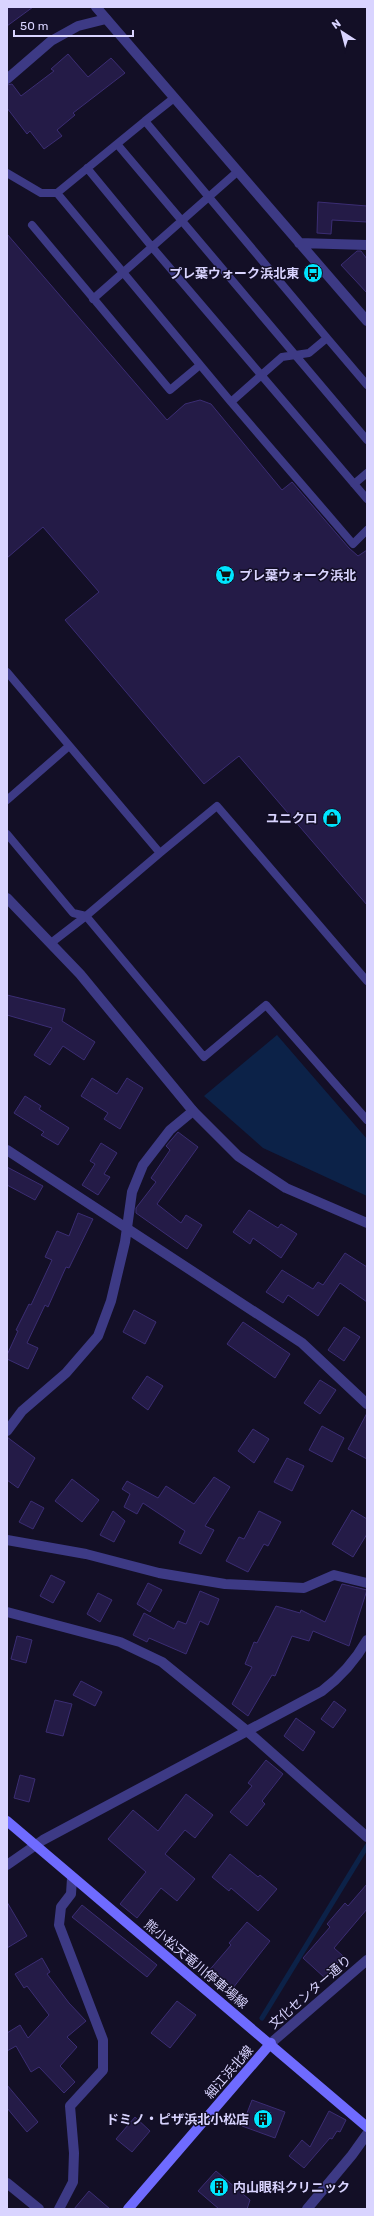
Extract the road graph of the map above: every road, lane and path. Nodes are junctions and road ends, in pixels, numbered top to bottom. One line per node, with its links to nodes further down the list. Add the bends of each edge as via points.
1 (96, 7): 2 (street)
2 (106, 19): 3 (street, via 78,26 51,41); 4 (street)
3 (7, 79)
4 (174, 98): 5 (lane); 8 (street)
5 (145, 120): 6 (lane); 11 (lane)
6 (117, 144): 7 (lane); 12 (lane)
7 (87, 168): 10 (lane); 16 (lane)
8 (238, 172): 11 (lane); 14 (street)
9 (7, 173): 10 (lane, via 42,193)
10 (57, 193): 17 (lane)
11 (210, 196): 12 (lane); 20 (lane)
12 (182, 222): 16 (lane); 21 (lane)
13 (32, 225): 18 (lane)
14 (300, 243): 15 (street); 19 (street)
15 (367, 245)
16 (152, 248): 17 (lane); 23 (lane)
17 (123, 274): 18 (lane); 22 (lane)
18 (93, 299): 22 (lane, via 170,390)
19 (367, 321)
20 (327, 338): 21 (lane, via 309,353); 24 (lane)
21 (295, 355): 23 (lane, via 282,357); 26 (lane)
22 (200, 365): 25 (lane)
23 (262, 376): 25 (lane); 28 (lane)
24 (367, 385)
25 (231, 402): 30 (lane, via 353,544)
26 (367, 440)
27 (367, 473): 28 (lane)
28 (354, 484): 29 (lane)
29 (367, 499)
30 (367, 530)
31 (7, 672): 32 (lane)
32 (69, 746): 33 (lane); 35 (lane)
33 (7, 800)
34 (7, 834): 37 (lane, via 73,913)
35 (160, 854): 37 (lane); 39 (lane, via 217,806)
36 (7, 898): 38 (street)
37 (86, 916): 38 (lane); 41 (lane, via 204,1057 266,1005)
38 (51, 943): 40 (street, via 80,974)
39 (367, 981)
40 (193, 1111): 43 (street, via 238,1156 286,1188); 44 (street, via 170,1130 143,1165 132,1192)
41 (367, 1120)
42 (7, 1150): 44 (street)
43 (367, 1223)
44 (127, 1227): 45 (street, via 302,1343); 46 (street, via 111,1300 98,1336 66,1373 22,1411)
45 (367, 1404)
46 (7, 1431)
47 (7, 1540): 48 (street, via 86,1554 159,1573 225,1584 304,1588 334,1575)
48 (367, 1583)
49 (7, 1612): 51 (street, via 120,1642 162,1662)
50 (367, 1640): 51 (street, via 357,1657 338,1679 322,1691)
51 (247, 1731): 53 (street); 54 (street)
52 (7, 1821): 54 (main road, 熊小松天竜川停車場線)
53 (366, 1836)
54 (36, 1845): 55 (street); 56 (main road, 熊小松天竜川停車場線)
55 (7, 1865)
56 (72, 1878): 58 (main road, 熊小松天竜川停車場線); 63 (street, via 71,1894 61,1907 59,1925 103,2040 103,2070 70,2106 74,2182)
57 (367, 1960): 58 (street, 文化センター通り)
58 (271, 2043): 59 (main road, 熊小松天竜川停車場線); 64 (main road, 細江浜北線)
59 (367, 2127)
60 (367, 2134): 65 (street, via 352,2156)
61 (7, 2183): 62 (street)
62 (38, 2209)
63 (59, 2209)
64 (128, 2209)
65 (307, 2209)

